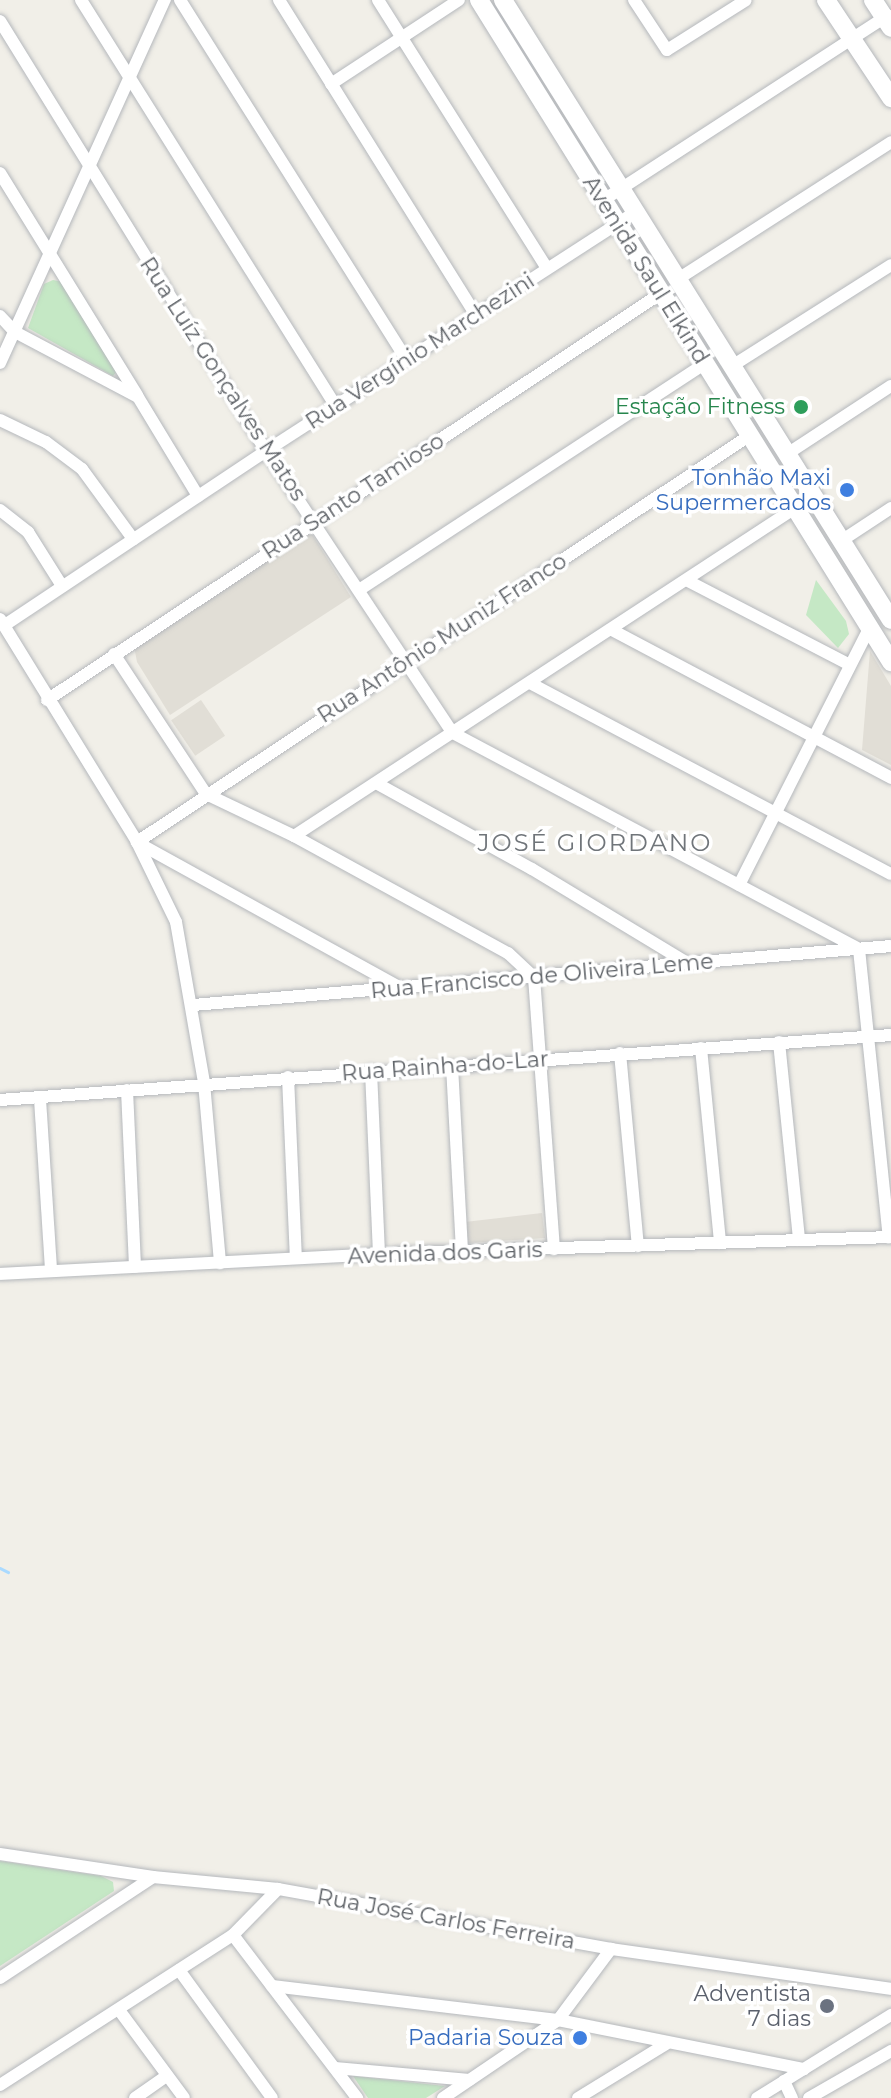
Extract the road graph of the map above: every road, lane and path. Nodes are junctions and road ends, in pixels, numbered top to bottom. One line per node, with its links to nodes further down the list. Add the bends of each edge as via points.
1 (81, 0): 17 (street)
2 (165, 0): 17 (street)
3 (180, 0): 35 (street)
4 (279, 0): 18 (street)
5 (378, 0): 16 (street)
6 (459, 0): 16 (street)
7 (479, 0): 24 (main road, Avenida Saul Elkind)
8 (503, 0): 23 (main road, Avenida Saul Elkind)
9 (634, 0): 10 (street, via 667,50)
10 (746, 0)
11 (826, 0): 15 (main road)
12 (873, 0): 13 (main road)
13 (889, 19): 15 (street)
14 (0, 21): 21 (street, Rua Luíz Gonçalves Matos)
15 (850, 37): 19 (main road); 23 (street)
16 (402, 38): 18 (street); 29 (street)
17 (129, 78): 21 (street); 41 (street)
18 (331, 84): 32 (street)
19 (891, 98)
20 (891, 142): 30 (street)
21 (88, 166): 27 (street); 44 (street, Rua Luíz Gonçalves Matos)
22 (0, 173): 27 (street)
23 (621, 189): 24 (street); 25 (main road, Avenida Saul Elkind)
24 (602, 201): 26 (main road, Avenida Saul Elkind)
25 (635, 212): 26 (street, Rua Vergínio Marchezini); 30 (main road, Avenida Saul Elkind)
26 (617, 224): 29 (street, Rua Vergínio Marchezini); 31 (main road, Avenida Saul Elkind)
27 (49, 251): 34 (street); 40 (street)
28 (891, 265): 38 (street)
29 (547, 268): 32 (street, Rua Vergínio Marchezini)
30 (678, 279): 38 (main road, Avenida Saul Elkind)
31 (660, 294): 37 (main road, Avenida Saul Elkind); 50 (street, Rua Santo Tamioso)
32 (476, 315): 35 (street, Rua Vergínio Marchezini)
33 (0, 316): 34 (street)
34 (15, 332): 36 (street); 40 (street)
35 (407, 360): 41 (street, Rua Vergínio Marchezini)
36 (0, 363)
37 (705, 364): 43 (main road, Avenida Saul Elkind); 55 (street)
38 (732, 366): 45 (main road, Avenida Saul Elkind)
39 (891, 386): 45 (street)
40 (138, 397): 46 (street)
41 (336, 406): 44 (street, Rua Vergínio Marchezini)
42 (0, 420): 51 (street, via 46,442 82,469)
43 (749, 436): 47 (main road, Avenida Saul Elkind); 61 (street, Rua Antônio Muniz Franco)
44 (266, 451): 46 (street, Rua Vergínio Marchezini); 50 (street, Rua Luíz Gonçalves Matos)
45 (787, 454): 52 (main road, Avenida Saul Elkind)
46 (198, 496): 51 (street, Rua Vergínio Marchezini)
47 (795, 508): 53 (street); 58 (main road, Avenida Saul Elkind)
48 (891, 508): 52 (street)
49 (0, 510): 54 (street, via 28,532)
50 (315, 521): 55 (street, Rua Luíz Gonçalves Matos); 60 (street, Rua Santo Tamioso)
51 (133, 539): 54 (street, Rua Vergínio Marchezini)
52 (841, 541): 56 (main road, Avenida Saul Elkind)
53 (688, 581): 59 (street); 63 (street)
54 (62, 586): 57 (street, Rua Vergínio Marchezini)
55 (359, 590): 61 (street, Rua Luíz Gonçalves Matos)
56 (891, 620)
57 (3, 622): 65 (street)
58 (870, 627): 62 (main road, Avenida Saul Elkind); 63 (street)
59 (612, 630): 64 (street); 67 (street)
60 (114, 654): 65 (street, Rua Santo Tamioso); 70 (street)
61 (404, 662): 66 (street, Rua Luíz Gonçalves Matos); 70 (street, Rua Antônio Muniz Franco)
62 (891, 662)
63 (850, 665): 67 (street)
64 (530, 683): 66 (street); 71 (street)
65 (47, 700): 73 (street)
66 (453, 733): 69 (street); 75 (street)
67 (813, 737): 68 (street); 71 (street)
68 (891, 778)
69 (376, 783): 72 (street); 78 (street)
70 (206, 794): 72 (street); 73 (street, Rua Antônio Muniz Franco)
71 (775, 811): 74 (street); 75 (street)
72 (294, 836): 79 (street, via 508,953)
73 (137, 842): 80 (street); 81 (street, via 176,922)
74 (891, 874)
75 (739, 885): 77 (street)
76 (891, 946): 77 (street, Rua Francisco de Oliveira Leme)
77 (859, 949): 78 (street, Rua Francisco de Oliveira Leme); 83 (street)
78 (689, 964): 79 (street, Rua Francisco de Oliveira Leme)
79 (534, 977): 80 (street, Rua Francisco de Oliveira Leme); 87 (street)
80 (401, 988): 81 (street, Rua Francisco de Oliveira Leme)
81 (193, 1005): 91 (street)
82 (891, 1035): 83 (street, Rua Rainha-do-Lar)
83 (866, 1037): 84 (street, Rua Rainha-do-Lar); 95 (street)
84 (779, 1042): 85 (street, Rua Rainha-do-Lar); 96 (street)
85 (701, 1048): 86 (street, Rua Rainha-do-Lar); 97 (street)
86 (620, 1053): 87 (street, Rua Rainha-do-Lar); 98 (street)
87 (537, 1059): 88 (street, Rua Rainha-do-Lar); 99 (street)
88 (452, 1066): 89 (street, Rua Rainha-do-Lar); 100 (street)
89 (371, 1071): 90 (street, Rua Rainha-do-Lar); 101 (street)
90 (288, 1077): 91 (street, Rua Rainha-do-Lar); 102 (street)
91 (204, 1083): 92 (street, Rua Rainha-do-Lar); 103 (street)
92 (127, 1090): 93 (street, Rua Rainha-do-Lar); 104 (street)
93 (40, 1099): 94 (street, Rua Rainha-do-Lar); 105 (street)
94 (0, 1100)
95 (890, 1237): 96 (street, Avenida dos Garis)
96 (799, 1240): 97 (street, Avenida dos Garis)
97 (720, 1243): 98 (street, Avenida dos Garis)
98 (638, 1246): 99 (street, Avenida dos Garis)
99 (554, 1249): 100 (street, Avenida dos Garis)
100 (462, 1252): 101 (street, Avenida dos Garis)
101 (379, 1254): 102 (street, Avenida dos Garis)
102 (296, 1258): 103 (street, Avenida dos Garis)
103 (220, 1263): 104 (street, Avenida dos Garis)
104 (135, 1267): 105 (street, Avenida dos Garis)
105 (51, 1271): 106 (street, Avenida dos Garis)
106 (0, 1274)
107 (0, 1854): 108 (street, Rua José Carlos Ferreira)
108 (153, 1877): 109 (street, Rua José Carlos Ferreira); 113 (street)
109 (278, 1889): 110 (street); 111 (street, Rua José Carlos Ferreira)
110 (233, 1935): 112 (street); 114 (street)
111 (611, 1949): 115 (street, Rua José Carlos Ferreira); 118 (street)
112 (179, 1970): 116 (street); 129 (street)
113 (0, 1978)
114 (272, 1986): 118 (street); 121 (street)
115 (891, 1989)
116 (119, 2010): 123 (street); 126 (street)
117 (891, 2015): 122 (street)
118 (558, 2020): 119 (street); 124 (street)
119 (666, 2044): 122 (street); 132 (street)
120 (891, 2051): 135 (street)
121 (335, 2068): 124 (street); 130 (street)
122 (804, 2069): 125 (street)
123 (167, 2076): 127 (street); 128 (street)
124 (469, 2080): 131 (street)
125 (784, 2081): 133 (street); 134 (street)
126 (0, 2085)
127 (135, 2098)
128 (184, 2098)
129 (272, 2098)
130 (357, 2098)
131 (443, 2098)
132 (578, 2098)
133 (757, 2098)
134 (792, 2098)
135 (809, 2098)

